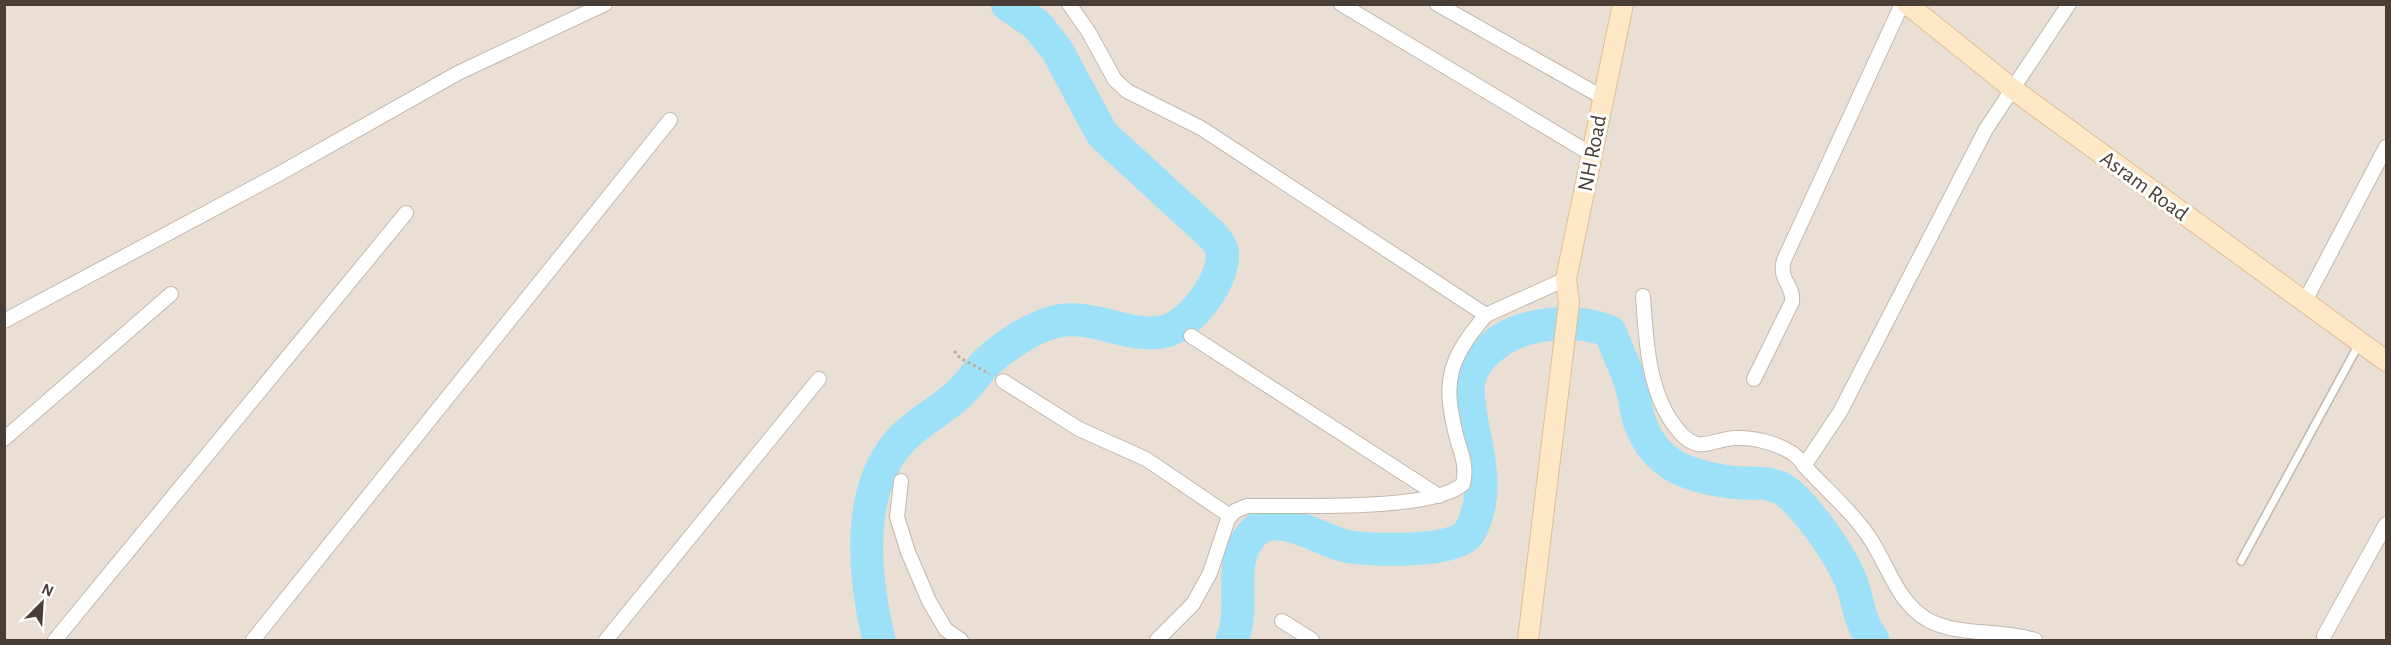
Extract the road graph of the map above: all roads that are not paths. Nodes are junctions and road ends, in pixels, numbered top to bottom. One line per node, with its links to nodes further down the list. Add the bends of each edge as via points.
1 (605, 4): 20 (street, via 458,73 277,176)
2 (1069, 4): 19 (street, via 1089,31 1115,80 1128,91 1201,128)
3 (1341, 4): 13 (street)
4 (1437, 4): 10 (street)
5 (1623, 4): 10 (main road, NH Road)
6 (1902, 4): 24 (street, via 1784,260 1781,274 1792,302)
7 (1907, 4): 9 (main road, Asram Road)
8 (2069, 4): 9 (street)
9 (2013, 90): 18 (main road, Asram Road); 28 (street, via 1986,129 1840,412)
10 (1602, 97): 13 (main road, NH Road)
11 (670, 120): 37 (street)
12 (2386, 147): 18 (street)
13 (1591, 154): 15 (main road, NH Road)
14 (406, 213): 36 (street)
15 (1566, 279): 19 (street); 42 (main road, NH Road, via 1569,303)
16 (171, 294): 27 (street)
17 (1643, 296): 28 (street, via 1650,363 1665,413 1679,432 1698,445 1732,438 1769,443 1793,453)
18 (2305, 301): 22 (main road, Asram Road)
19 (1485, 315): 30 (street, via 1463,345 1449,376 1451,414 1465,466 1463,484)
20 (4, 321)
21 (1191, 336): 30 (street)
22 (2360, 341): 23 (main road, Asram Road); 33 (lane)
23 (2386, 361)
24 (1754, 378)
25 (819, 379): 38 (street)
26 (1003, 381): 31 (street, via 1079,429 1146,459)
27 (4, 439)
28 (1804, 466): 43 (street, via 1856,519 1907,604 1917,613 1942,626)
29 (901, 481): 39 (street, via 897,517 908,552 946,630)
30 (1439, 496): 31 (street, via 1389,503 1247,506)
31 (1230, 516): 40 (street, via 1210,573 1193,604)
32 (2386, 524): 35 (street)
33 (2241, 561)
34 (1281, 621): 41 (street)
35 (2324, 636)
36 (55, 640)
37 (253, 640)
38 (606, 640)
39 (961, 640)
40 (1157, 640)
41 (1312, 640)
42 (1528, 640)
43 (2035, 640)

